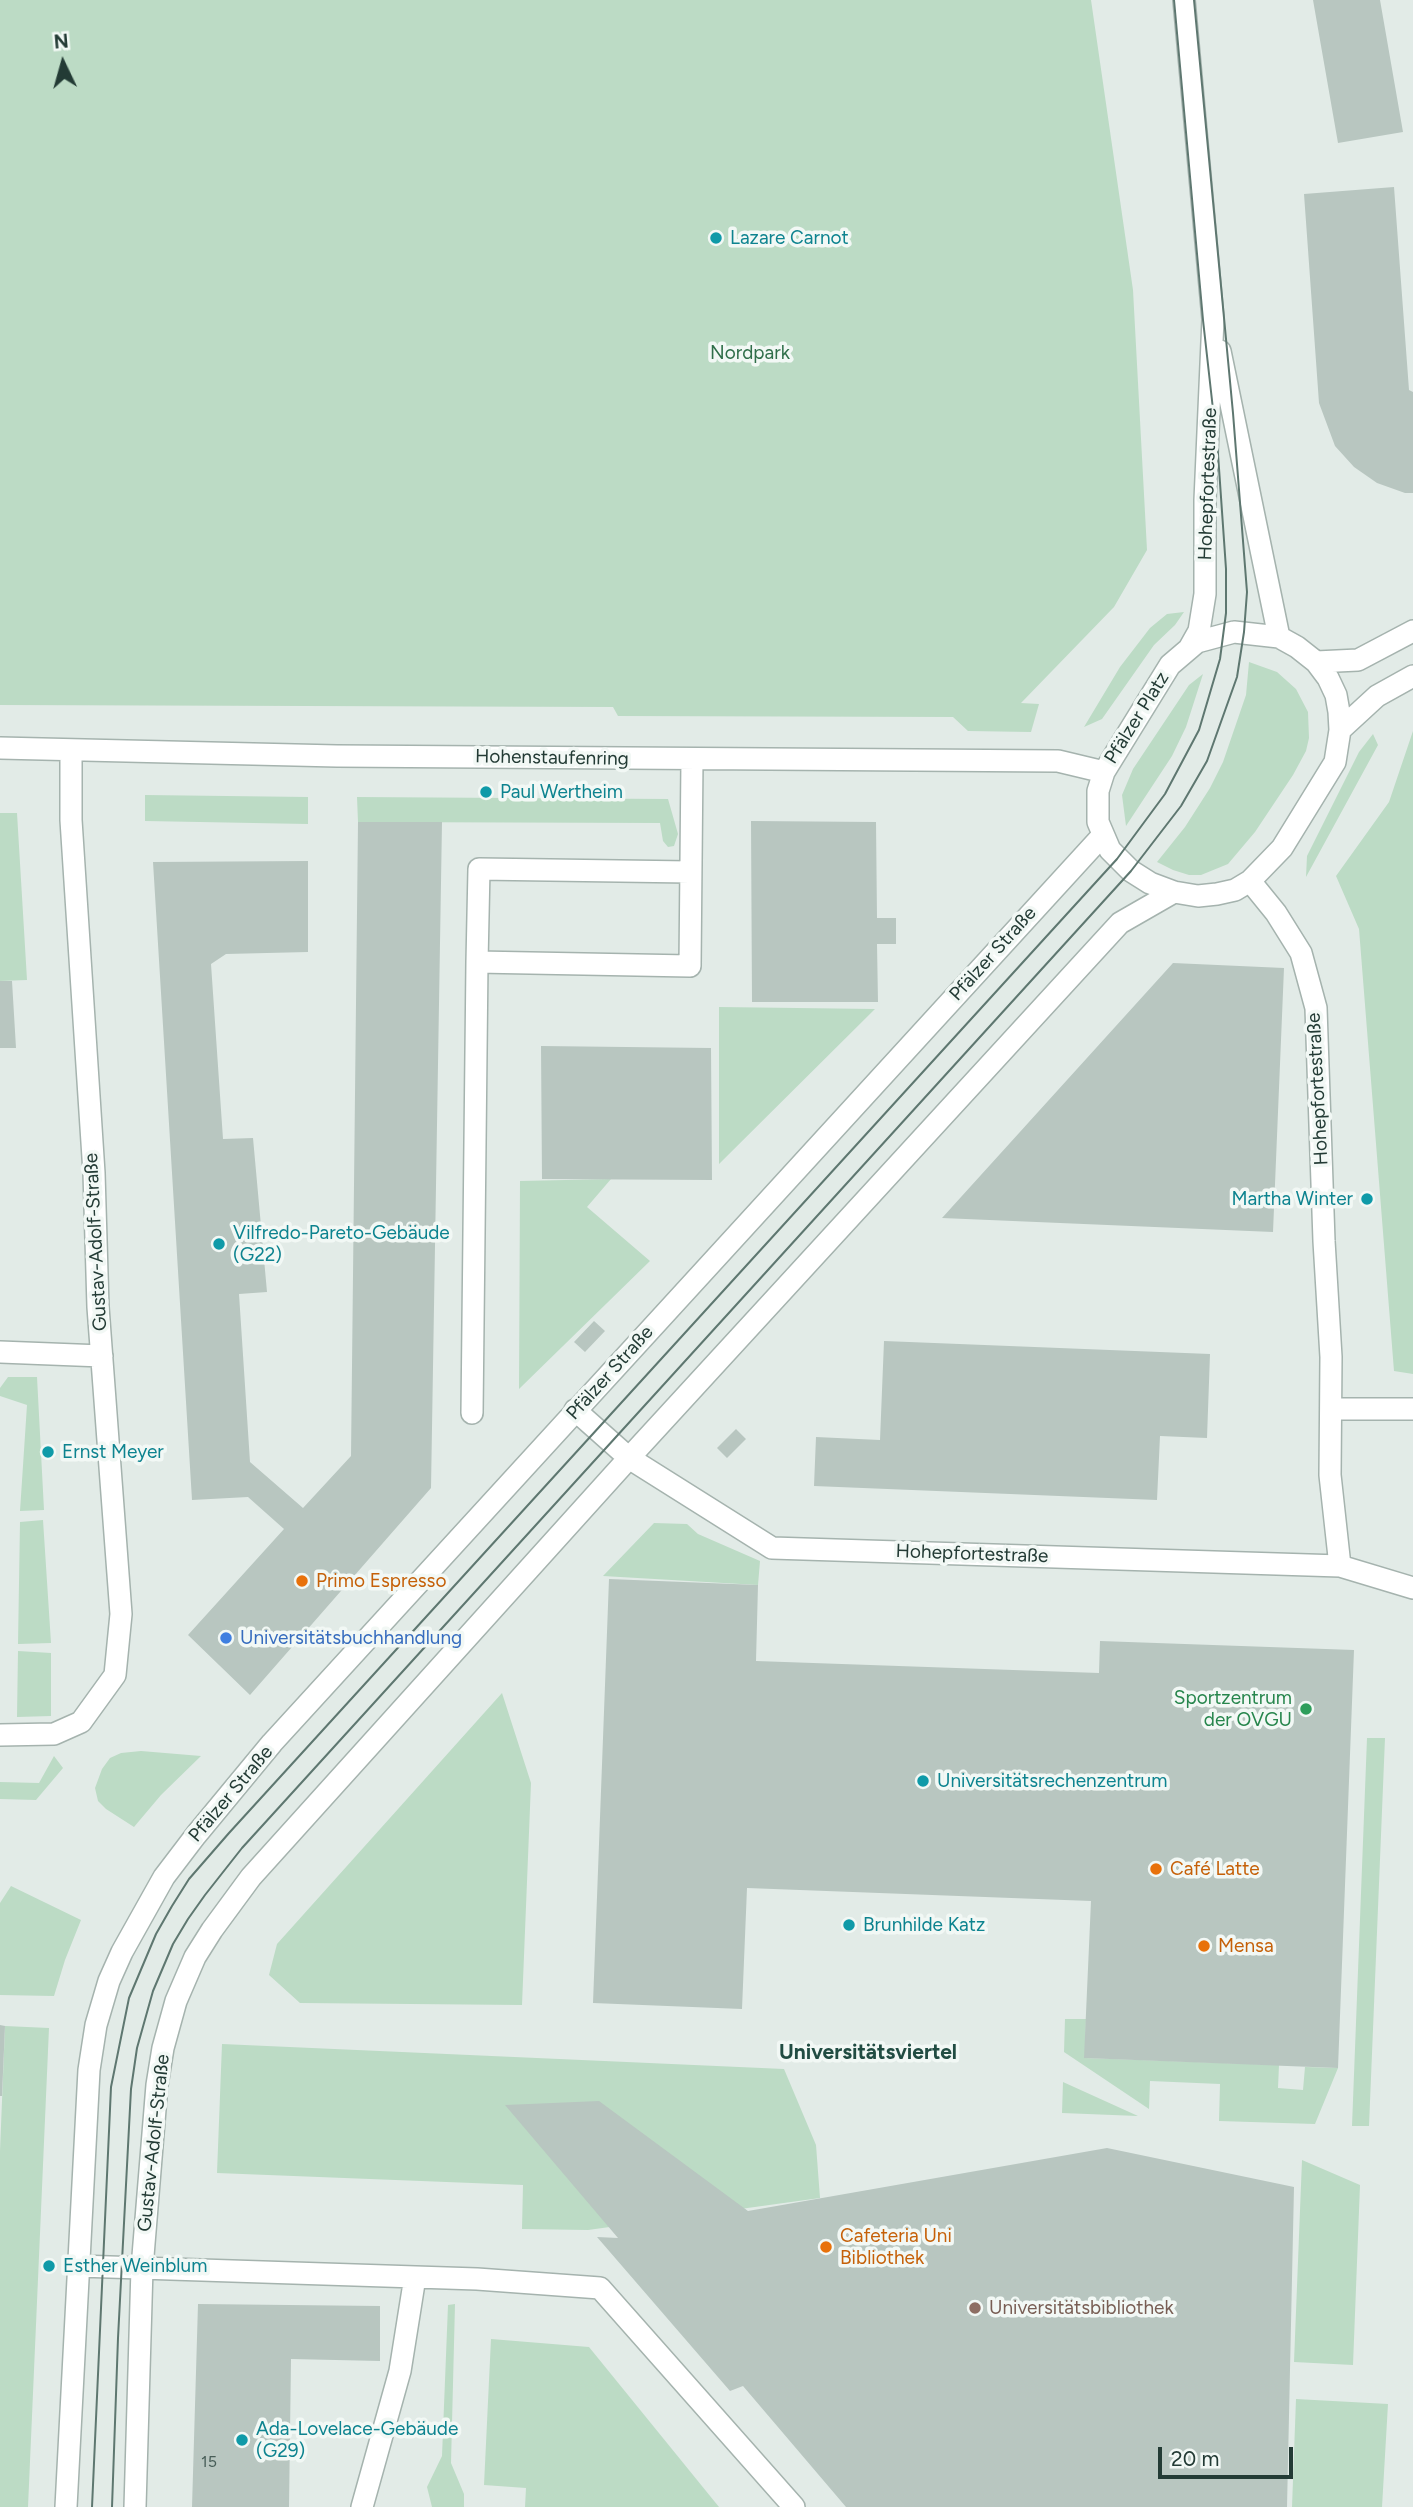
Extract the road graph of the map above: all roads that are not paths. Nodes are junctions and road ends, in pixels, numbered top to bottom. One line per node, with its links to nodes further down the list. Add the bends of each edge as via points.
1 (1184, 0): 2 (street, Hohepfortestraße)
2 (1213, 318): 4 (street, Hohepfortestraße); 5 (street, Hohepfortestraße, via 1205,594 1199,631)
3 (1413, 631): 6 (street, via 1358,660)
4 (1279, 637): 5 (street, Pfälzer Platz, via 1234,632); 6 (street, Pfälzer Platz)
5 (1190, 647): 12 (street, Pfälzer Platz, via 1170,665)
6 (1315, 662): 8 (street, Pfälzer Platz, via 1336,695)
7 (1413, 676): 8 (street, via 1377,696)
8 (1340, 730): 15 (street, Pfälzer Platz, via 1335,762 1319,791 1282,848)
9 (0, 748): 10 (street, Hohenstaufenring)
10 (71, 751): 11 (street, Hohenstaufenring); 19 (street, Gustav-Adolf-Straße, via 71,820)
11 (692, 760): 12 (street, Hohenstaufenring, via 1058,761); 14 (street)
12 (1104, 772): 13 (street, Pfälzer Platz, via 1097,802)
13 (1102, 836): 16 (street, Pfälzer Platz, via 1131,871); 22 (street, Pfälzer Straße)
14 (690, 872): 17 (street, via 479,869); 17 (street, via 690,966)
15 (1250, 881): 16 (street, Pfälzer Platz, via 1217,894); 20 (street, Hohepfortestraße, via 1301,953 1315,1008)
16 (1174, 892): 24 (street, via 1120,923)
17 (477, 962): 23 (street)
18 (0, 1352): 19 (street)
19 (102, 1356): 27 (street, Gustav-Adolf-Straße, via 121,1614 115,1675 81,1722 54,1734)
20 (1331, 1409): 21 (street); 25 (street, Hohepfortestraße, via 1330,1475)
21 (1413, 1409)
22 (575, 1410): 24 (street, Hohepfortestraße); 28 (street, Pfälzer Straße, via 272,1743 164,1877 136,1924 109,1981 96,2025 89,2070)
23 (472, 1413)
24 (629, 1458): 25 (street, Hohepfortestraße, via 772,1548); 29 (street, Gustav-Adolf-Straße, via 230,1903 201,1948 169,2023 152,2122)
25 (1340, 1566): 26 (street, Hohepfortestraße)
26 (1413, 1588)
27 (0, 1735)
28 (79, 2266): 29 (street); 31 (street)
29 (142, 2268): 30 (street); 32 (street, Gustav-Adolf-Straße)
30 (415, 2277): 33 (street, via 400,2371); 34 (street, via 600,2288)
31 (66, 2507)
32 (135, 2507)
33 (362, 2507)
34 (794, 2507)

